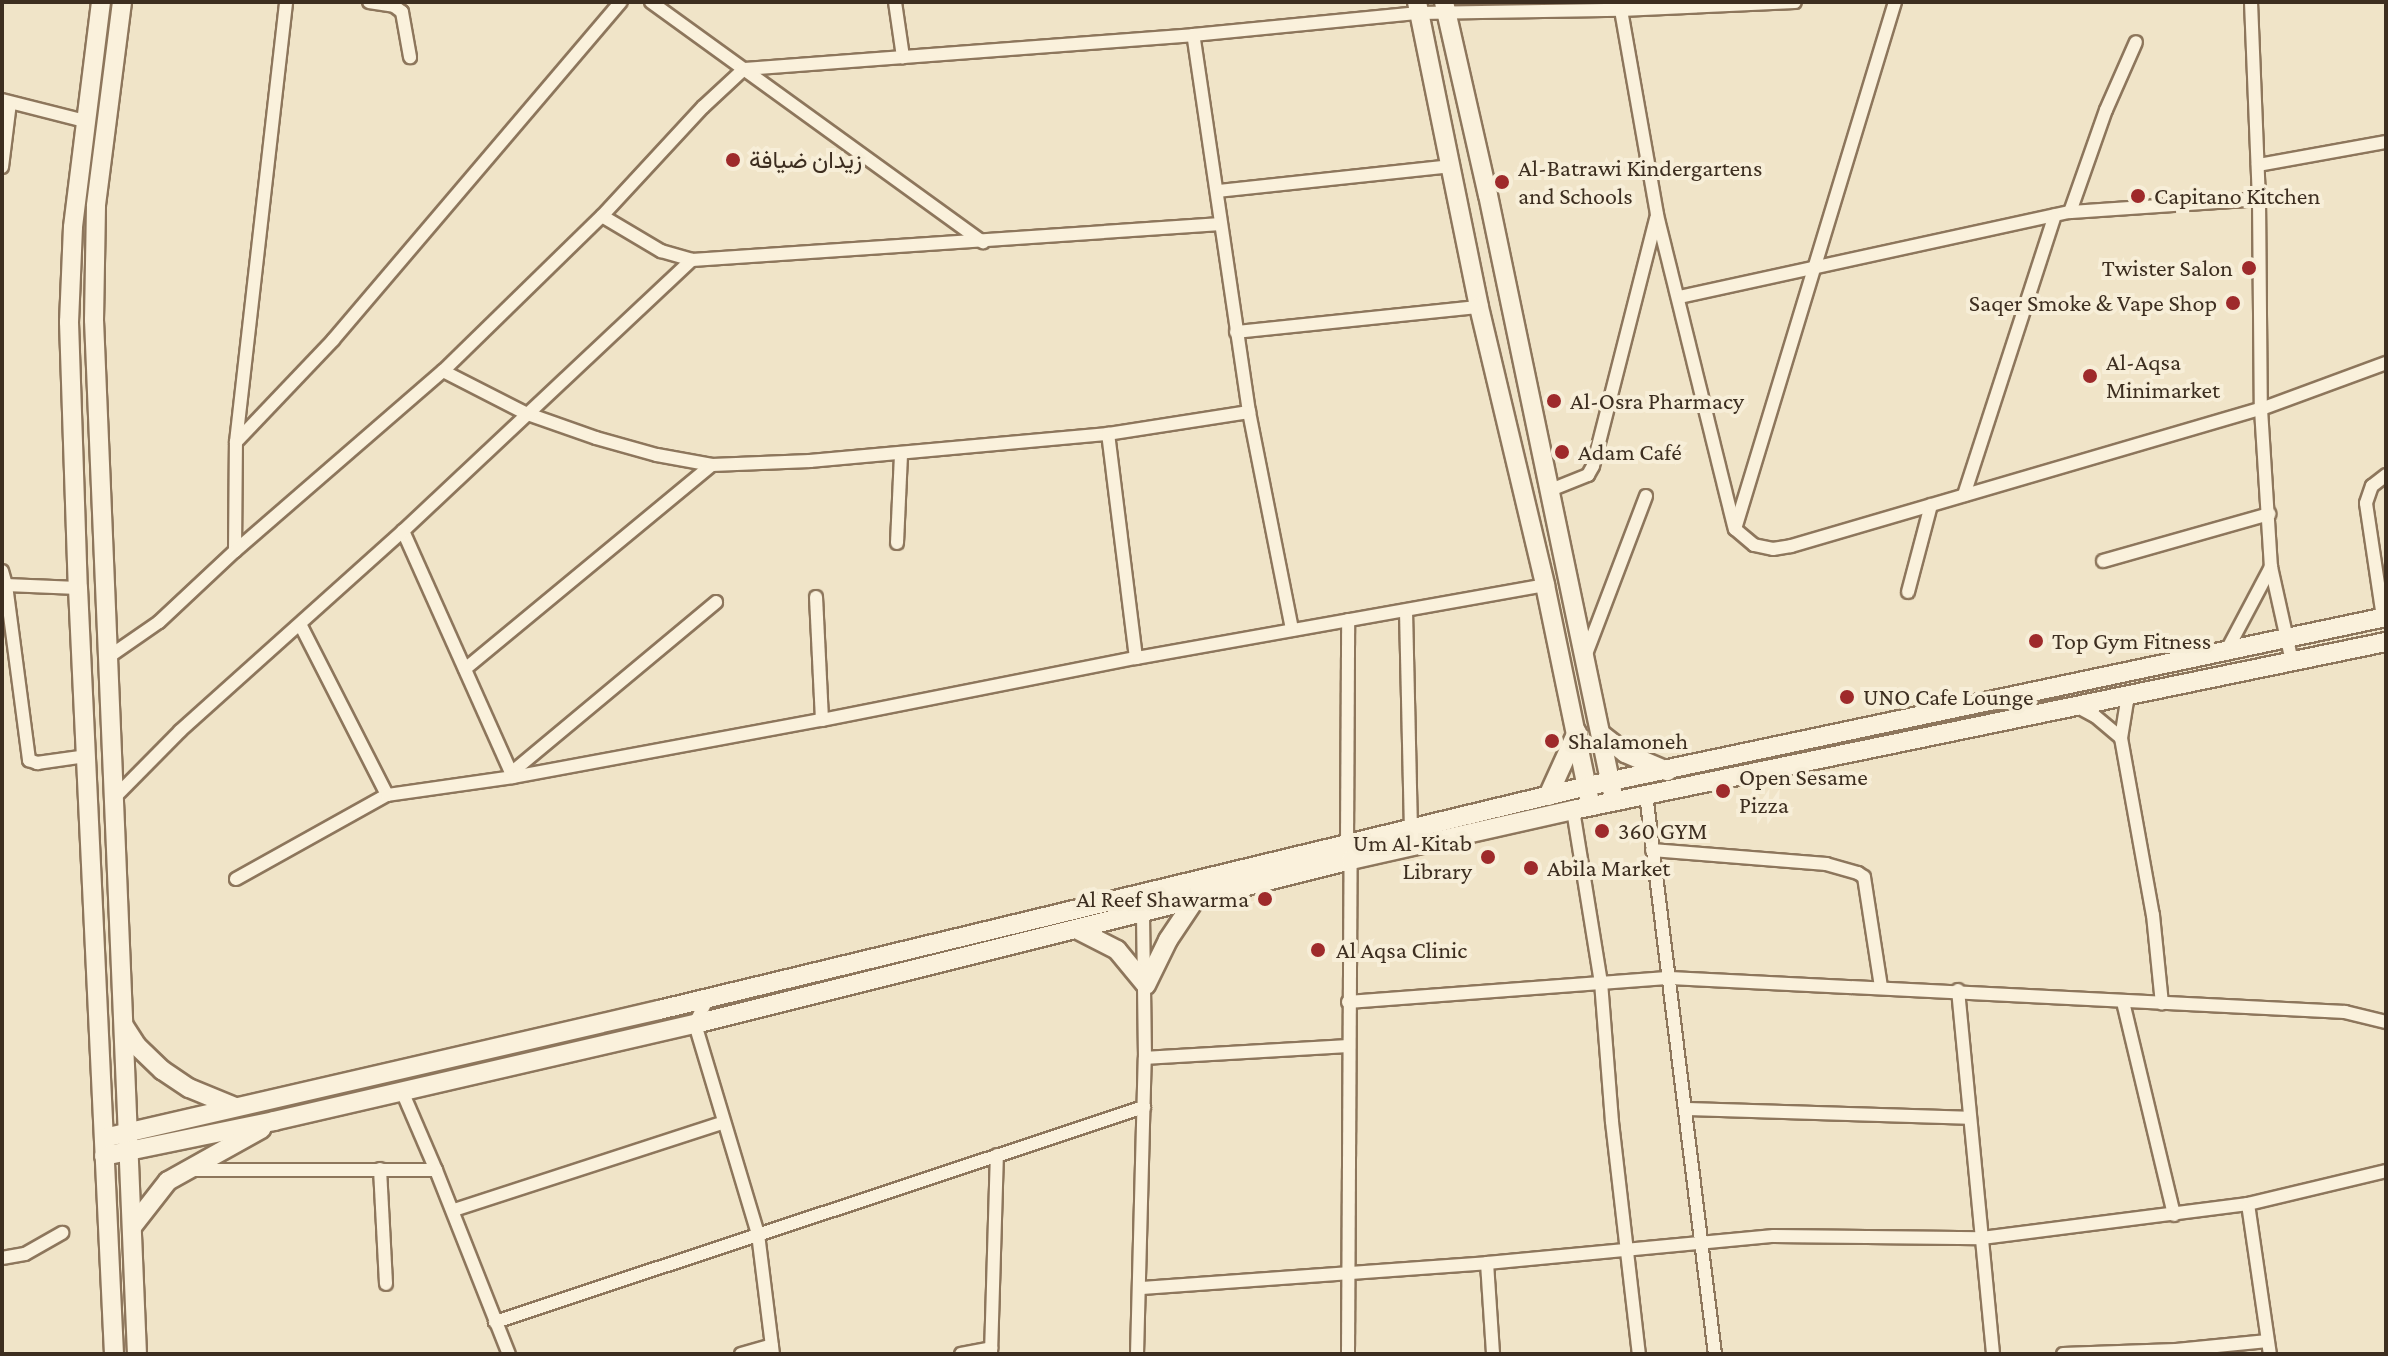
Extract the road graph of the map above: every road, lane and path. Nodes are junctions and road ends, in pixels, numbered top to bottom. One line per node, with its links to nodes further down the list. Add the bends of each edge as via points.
1 (101, 2): 20 (street)
2 (122, 2): 75 (street, via 93,236)
3 (286, 2): 44 (street)
4 (369, 2): 16 (street, via 402,12)
5 (621, 2): 44 (street, via 333,340)
6 (651, 2): 18 (street)
7 (895, 2): 17 (street)
8 (1795, 2): 13 (street)
9 (1895, 2): 34 (street)
10 (2251, 2): 22 (street)
11 (1418, 7): 12 (street); 14 (street); 23 (street)
12 (1445, 8): 13 (street); 48 (street)
13 (1621, 10): 28 (street)
14 (1193, 35): 17 (street); 25 (street)
15 (2136, 42): 27 (street)
16 (410, 57)
17 (903, 57): 18 (street)
18 (744, 69): 30 (street); 32 (street)
19 (6, 101): 20 (street); 24 (street)
20 (85, 121): 62 (street, via 69,322)
21 (2386, 142): 22 (street)
22 (2258, 165): 26 (street)
23 (1451, 166): 25 (street); 36 (street)
24 (2, 167)
25 (1218, 191): 31 (street)
26 (2259, 199): 27 (street); 40 (street)
27 (2070, 212): 29 (street)
28 (1657, 215): 35 (street); 48 (street, via 1593,466 1588,475)
29 (2055, 215): 34 (street); 49 (street)
30 (602, 216): 33 (street, via 661,251); 39 (street)
31 (1221, 224): 32 (street); 37 (street)
32 (983, 242): 33 (street)
33 (692, 260): 42 (street)
34 (1812, 268): 35 (street); 53 (street)
35 (1679, 297): 53 (street)
36 (1479, 307): 37 (street); 61 (street)
37 (1236, 332): 41 (street)
38 (2386, 363): 40 (street)
39 (443, 371): 42 (street); 56 (street)
40 (2261, 409): 49 (street); 52 (street)
41 (1249, 412): 43 (street); 70 (street)
42 (525, 413): 46 (street, via 626,447); 54 (street)
43 (1108, 434): 45 (street); 76 (street)
44 (236, 442): 56 (street)
45 (901, 454): 46 (street); 55 (street)
46 (712, 465): 78 (street)
47 (2386, 475): 67 (street, via 2372,486 2366,503)
48 (1548, 491): 74 (street)
49 (1964, 495): 51 (street)
50 (1646, 496): 74 (street)
51 (1931, 505): 53 (street, via 1773,549 1754,545); 63 (street)
52 (2269, 514): 57 (street); 58 (street)
53 (1735, 529)
54 (403, 531): 69 (street); 78 (street)
55 (897, 543)
56 (235, 551): 75 (street, via 159,622)
57 (2103, 561)
58 (2271, 567): 71 (street); 73 (street)
59 (2, 571): 60 (street)
60 (6, 585): 62 (street); 85 (street, via 29,760)
61 (1545, 585): 66 (street); 82 (street)
62 (78, 588): 85 (street)
63 (1908, 592)
64 (816, 597): 81 (street)
65 (716, 602): 87 (street)
66 (1406, 611): 68 (street); 96 (street)
67 (2384, 617): 71 (street)
68 (1348, 620): 70 (street); 98 (street)
69 (300, 624): 91 (street); 92 (street)
70 (1292, 630): 76 (street)
71 (2287, 638): 73 (street); 77 (street)
72 (2386, 642): 77 (street)
73 (2227, 650): 86 (street)
74 (1586, 654): 83 (street)
75 (107, 658): 92 (street)
76 (1136, 658): 81 (street)
77 (2292, 662): 79 (street)
78 (465, 669): 87 (street)
79 (2128, 695): 80 (street); 84 (street)
80 (2076, 706): 84 (street); 90 (street)
81 (822, 720): 87 (street)
82 (1577, 732): 89 (street); 93 (street)
83 (1601, 734): 86 (street, via 1625,753); 88 (street)
84 (2121, 738): 112 (street, via 2153,915)
85 (86, 756): 126 (street)
86 (1667, 771): 88 (street)
87 (512, 775): 91 (street)
88 (1611, 781): 89 (street); 94 (street)
89 (1588, 786): 93 (street); 95 (street)
90 (1646, 794): 94 (street); 97 (street)
91 (387, 795): 99 (street)
92 (116, 796): 115 (street)
93 (1548, 796): 96 (street)
94 (1613, 801): 95 (street)
95 (1582, 808): 98 (street); 105 (street)
96 (1411, 829): 98 (street)
97 (1652, 850): 104 (street); 107 (street, via 1826,864 1858,873 1864,877)
98 (1349, 852): 100 (street); 101 (street); 110 (street)
99 (236, 879)
100 (1143, 892): 102 (street); 109 (street)
101 (1194, 901): 102 (street); 106 (street)
102 (1143, 915): 103 (street); 106 (street)
103 (1078, 930): 106 (street, via 1117,950); 114 (street)
104 (1670, 978): 105 (street); 107 (street); 121 (street)
105 (1601, 982): 110 (street); 140 (street)
106 (1146, 985): 117 (street)
107 (1881, 987): 108 (street)
108 (1958, 990): 111 (street); 122 (street)
109 (708, 998): 114 (street); 119 (street)
110 (1348, 1002): 116 (street)
111 (2123, 1002): 112 (street); 134 (street)
112 (2162, 1004): 113 (street, via 2345,1012)
113 (2386, 1022)
114 (695, 1024): 118 (street); 124 (street)
115 (123, 1025): 119 (street, via 162,1070); 125 (street)
116 (1347, 1046): 117 (street); 143 (street)
117 (1145, 1058): 120 (street)
118 (402, 1091): 123 (street); 130 (street)
119 (235, 1107): 125 (street)
120 (1144, 1107): 127 (street); 145 (street)
121 (1686, 1109): 122 (street); 139 (street)
122 (1970, 1118): 138 (street)
123 (274, 1121): 125 (street); 129 (street)
124 (722, 1123): 133 (street); 137 (street)
125 (130, 1141): 126 (street); 135 (street)
126 (104, 1147): 150 (street)
127 (997, 1155): 137 (street); 149 (street)
128 (380, 1169): 129 (street); 130 (street); 144 (street)
129 (183, 1170): 135 (street, via 150,1200)
130 (436, 1170): 133 (street)
131 (2386, 1171): 132 (street)
132 (2248, 1204): 134 (street); 147 (street)
133 (454, 1210): 146 (street)
134 (2174, 1215): 138 (street)
135 (132, 1227): 151 (street)
136 (62, 1233): 141 (street, via 25,1254)
137 (758, 1234): 146 (street); 148 (street)
138 (1982, 1238): 139 (street, via 1828,1235); 160 (street)
139 (1702, 1241): 140 (street); 159 (street)
140 (1627, 1248): 142 (street); 158 (street)
141 (2, 1258)
142 (1487, 1263): 143 (street); 157 (street)
143 (1348, 1272): 145 (street); 156 (street)
144 (386, 1284)
145 (1141, 1288): 155 (street)
146 (495, 1322): 152 (street)
147 (2269, 1348): 161 (street)
148 (773, 1349): 153 (street)
149 (991, 1351): 154 (street)
150 (114, 1354)
151 (137, 1354)
152 (509, 1354)
153 (741, 1354)
154 (961, 1354)
155 (1137, 1354)
156 (1348, 1354)
157 (1493, 1354)
158 (1639, 1354)
159 (1715, 1354)
160 (1993, 1354)
161 (2063, 1354)

